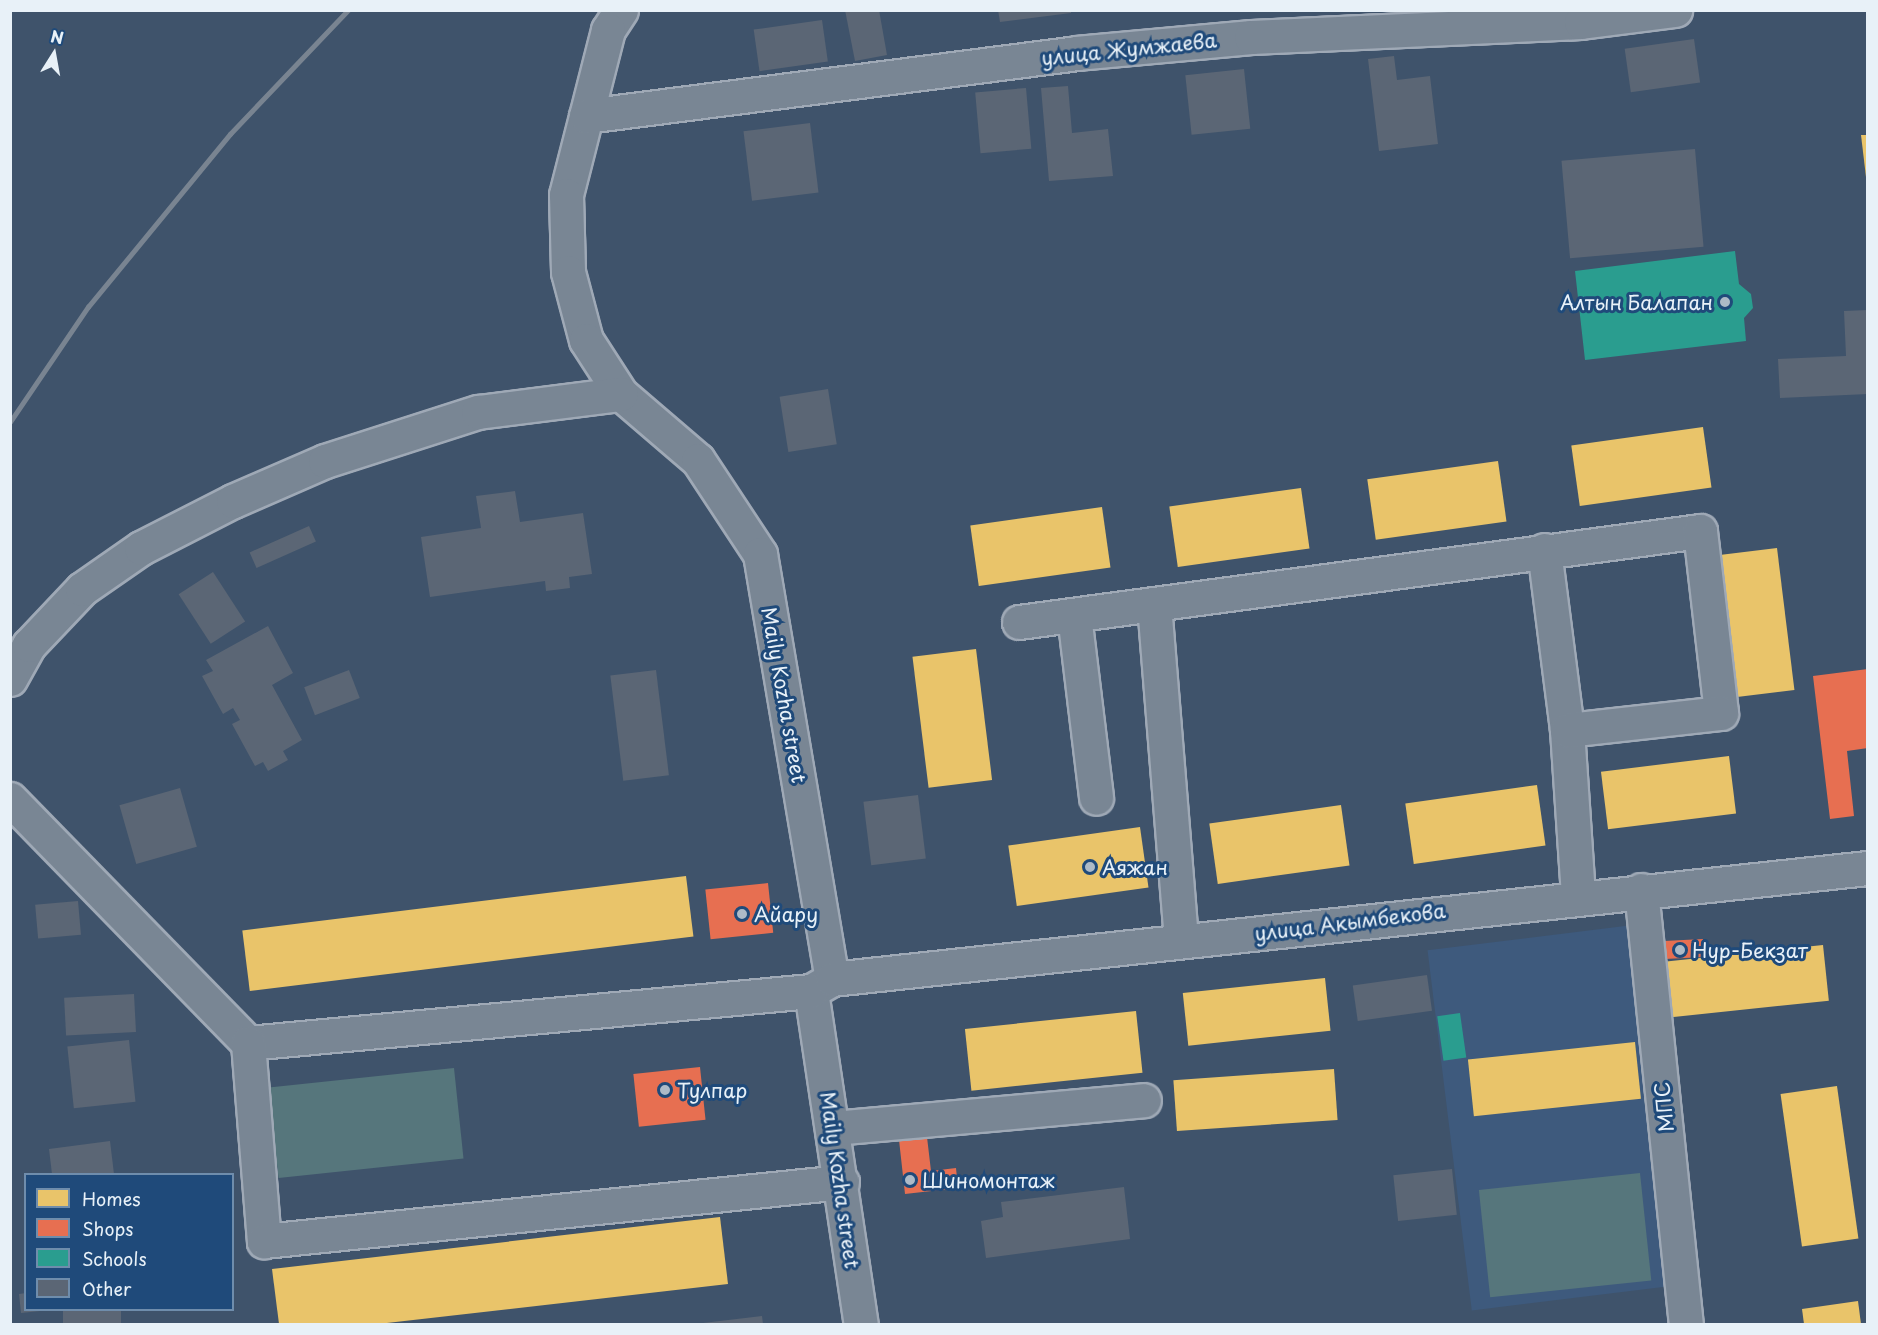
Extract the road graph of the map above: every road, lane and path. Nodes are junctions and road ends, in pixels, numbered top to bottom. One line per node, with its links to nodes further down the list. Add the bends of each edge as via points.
1 (621, 10): 3 (street, Maily Kozha street, via 608,30)
2 (1676, 10): 3 (street, улица Жумжаева, via 1581,22 1251,37 1076,53)
3 (586, 116): 4 (street, Maily Kozha street, via 566,195 568,272 586,340)
4 (621, 394): 9 (street, via 478,412 325,461 233,501 141,548 82,589 29,645); 17 (street, Maily Kozha street, via 698,460 760,554)
5 (1544, 550): 6 (street); 10 (street); 10 (street, via 1700,531 1721,713)
6 (1154, 604): 7 (street); 16 (street)
7 (1074, 615): 8 (street); 11 (street)
8 (1019, 622)
9 (10, 679)
10 (1567, 730): 15 (street)
11 (1096, 798)
12 (10, 800): 18 (street)
13 (1868, 868): 14 (street, улица Акымбекова)
14 (1641, 890): 15 (street, улица Акымбекова); 23 (street, МПС)
15 (1578, 896): 16 (street, улица Акымбекова)
16 (1181, 941): 17 (street, улица Акымбекова)
17 (822, 985): 18 (street, улица Акымбекова); 20 (street, Maily Kozha street)
18 (248, 1043): 21 (street, via 264,1241)
19 (1144, 1100): 20 (street)
20 (833, 1128): 21 (street, Maily Kozha street)
21 (842, 1182): 22 (street, Maily Kozha street)
22 (861, 1324)
23 (1686, 1324)

